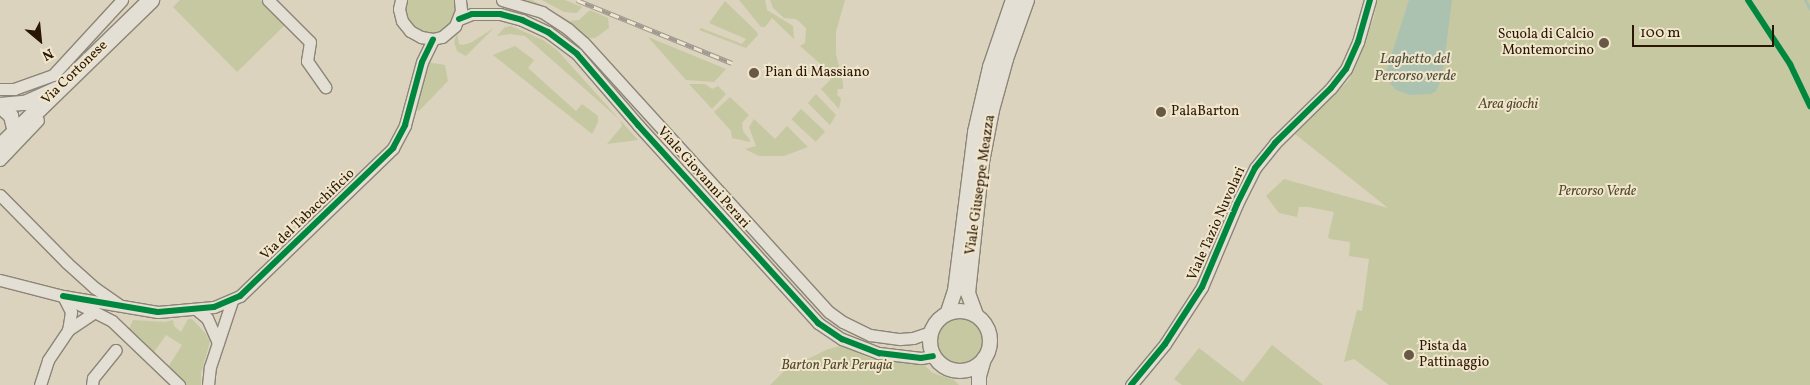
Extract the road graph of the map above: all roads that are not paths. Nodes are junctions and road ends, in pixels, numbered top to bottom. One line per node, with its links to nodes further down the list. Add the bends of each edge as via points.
1 (122, 0): 13 (street, via 54,75 14,89)
2 (151, 0): 14 (main road, Via Cortonese)
3 (268, 0): 12 (street, via 310,42 307,61)
4 (401, 0): 11 (street, via 402,21 410,31)
5 (460, 0): 10 (street)
6 (502, 0): 29 (street, Viale Giovanni Perari, via 542,12 584,43 829,312 870,334 900,339)
7 (1014, 0): 26 (street, Viale Giuseppe Meazza, via 990,67 975,132 955,291)
8 (1027, 0): 27 (street, Viale Giuseppe Meazza, via 1004,68 982,162 968,293)
9 (1370, 0): 40 (street, Viale Tazio Nuvolari, via 1346,69 1332,88 1275,143 1255,168 1202,286 1165,344)
10 (459, 20): 11 (street, via 449,32); 32 (street, Viale Giovanni Perari, via 472,14 500,14 548,32 577,54 818,323 842,339 866,349 922,358)
11 (433, 39): 22 (street, Via del Tabacchificio, via 422,62 405,125 393,148 284,256)
12 (325, 86)
13 (0, 89)
14 (57, 89): 15 (street, via 25,103); 16 (main road, Via Cortonese); 18 (street, via 51,104)
15 (0, 106): 16 (street, via 11,116)
16 (15, 132): 17 (main road, Via Cortonese)
17 (0, 147)
18 (0, 160)
19 (0, 195): 23 (street, Via del Tabacchificio, via 95,288)
20 (0, 280): 21 (street)
21 (63, 296): 23 (street); 25 (street); 28 (street, via 71,312)
22 (232, 301): 24 (street, Via del Tabacchificio); 30 (street)
23 (124, 308): 24 (street, Via del Tabacchificio, via 158,312)
24 (196, 310): 30 (street, via 207,318)
25 (95, 312): 28 (street); 37 (street, via 112,321)
26 (948, 312): 27 (street, via 958,310); 29 (street, via 940,317)
27 (976, 315): 33 (street, via 984,322 990,340)
28 (68, 330): 35 (street, via 48,360)
29 (930, 332): 32 (street)
30 (218, 342): 38 (street)
31 (116, 350): 36 (street, via 93,378)
32 (933, 356): 34 (street, via 944,367)
33 (984, 359): 34 (street, via 969,370); 39 (street)
34 (960, 371): 39 (street)
35 (40, 385)
36 (92, 385)
37 (179, 385)
38 (208, 385)
39 (978, 385)
40 (1132, 385)

